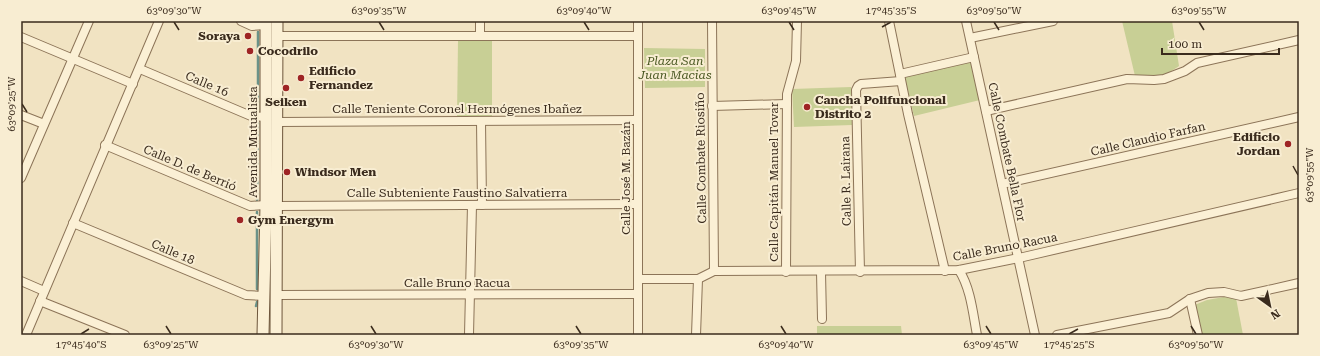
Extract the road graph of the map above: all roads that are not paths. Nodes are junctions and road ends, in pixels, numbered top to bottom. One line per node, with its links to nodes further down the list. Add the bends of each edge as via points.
1 (89, 21): 20 (street)
2 (159, 21): 21 (street)
3 (240, 21): 12 (street, via 252,26)
4 (277, 21): 13 (main road, Avenida Mutualista)
5 (480, 21): 14 (street)
6 (638, 21): 15 (street, Calle José M. Bazán)
7 (712, 21): 25 (street, Calle Combate Riosiño)
8 (797, 21): 24 (street, Calle Capitán Manuel Tovar, via 796,61 787,94)
9 (889, 21): 22 (street)
10 (966, 21): 17 (street, Calle Combate Bella Flor)
11 (1053, 21): 17 (street)
12 (266, 23): 28 (main road, Avenida Mutualista)
13 (277, 36): 14 (street); 32 (main road, Avenida Mutualista)
14 (480, 36): 15 (street)
15 (638, 36): 30 (street, Calle José M. Bazán)
16 (21, 37): 20 (street)
17 (970, 38): 19 (street, Calle Combate Bella Flor)
18 (1299, 40): 26 (street, via 1197,63 1164,79 1127,79)
19 (974, 57): 22 (street, Calle R. Lairana); 26 (street, Calle Combate Bella Flor)
20 (73, 58): 23 (street); 33 (street)
21 (140, 69): 23 (street); 28 (street, Calle 16, via 251,116)
22 (901, 78): 46 (street); 50 (street, Calle R. Lairana, via 861,84 856,90)
23 (133, 84): 34 (street)
24 (787, 104): 25 (street); 48 (street, Calle Capitán Manuel Tovar)
25 (712, 106): 47 (street, Calle Combate Riosiño)
26 (986, 111): 36 (street, Calle Combate Bella Flor)
27 (21, 115): 33 (street)
28 (266, 117): 41 (main road, Avenida Mutualista)
29 (1299, 117): 36 (street, Calle Claudio Farfan)
30 (638, 120): 31 (street, Calle Teniente Coronel Hermógenes Ibañez); 38 (street, Calle José M. Bazán)
31 (481, 121): 32 (street, Calle Teniente Coronel Hermógenes Ibañez); 40 (street)
32 (277, 122): 42 (main road, Avenida Mutualista)
33 (44, 124): 35 (street)
34 (106, 145): 41 (street, Calle D. de Berrió, via 250,206); 43 (street)
35 (21, 178)
36 (1002, 184): 44 (street, Calle Combate Bella Flor)
37 (1299, 193): 44 (street, Calle Bruno Racua)
38 (638, 204): 40 (street, Calle Subteniente Faustino Salvatierra); 52 (street, Calle José M. Bazán)
39 (472, 205): 40 (street, Calle Subteniente Faustino Salvatierra); 42 (street, Calle Subteniente Faustino Salvatierra); 59 (street)
40 (482, 205)
41 (266, 206): 58 (main road, Avenida Mutualista)
42 (277, 206): 57 (main road, Avenida Mutualista)
43 (73, 223): 55 (street); 58 (street, Calle 18, via 246,295)
44 (1018, 258): 45 (street, Calle Bruno Racua); 71 (street, Calle Combate Bella Flor)
45 (959, 270): 46 (street, Calle Bruno Racua); 70 (street, via 967,287)
46 (944, 271): 50 (street, Calle Bruno Racua)
47 (714, 272): 48 (street, Calle Bruno Racua); 51 (street, Calle Bruno Racua)
48 (786, 272): 49 (street, Calle Bruno Racua)
49 (821, 272): 50 (street, Calle Bruno Racua); 62 (street)
50 (860, 272)
51 (698, 278): 52 (street, Calle Bruno Racua); 69 (street)
52 (638, 279): 56 (street, Calle José M. Bazán)
53 (21, 281): 55 (street)
54 (1299, 283): 60 (street, via 1241,296 1224,292 1208,293)
55 (44, 291): 61 (street)
56 (638, 294): 59 (street, Calle Bruno Racua); 68 (street, Calle José M. Bazán)
57 (276, 295): 59 (street, Calle Bruno Racua); 66 (main road, Avenida Mutualista)
58 (264, 296): 65 (main road, Avenida Mutualista)
59 (470, 296): 67 (street)
60 (1190, 299): 72 (street, via 1169,313); 73 (street)
61 (40, 301): 63 (street); 64 (street)
62 (822, 319)
63 (26, 335)
64 (126, 335)
65 (263, 335)
66 (276, 335)
67 (469, 335)
68 (638, 335)
69 (696, 335)
70 (977, 335)
71 (1036, 335)
72 (1057, 335)
73 (1198, 335)

